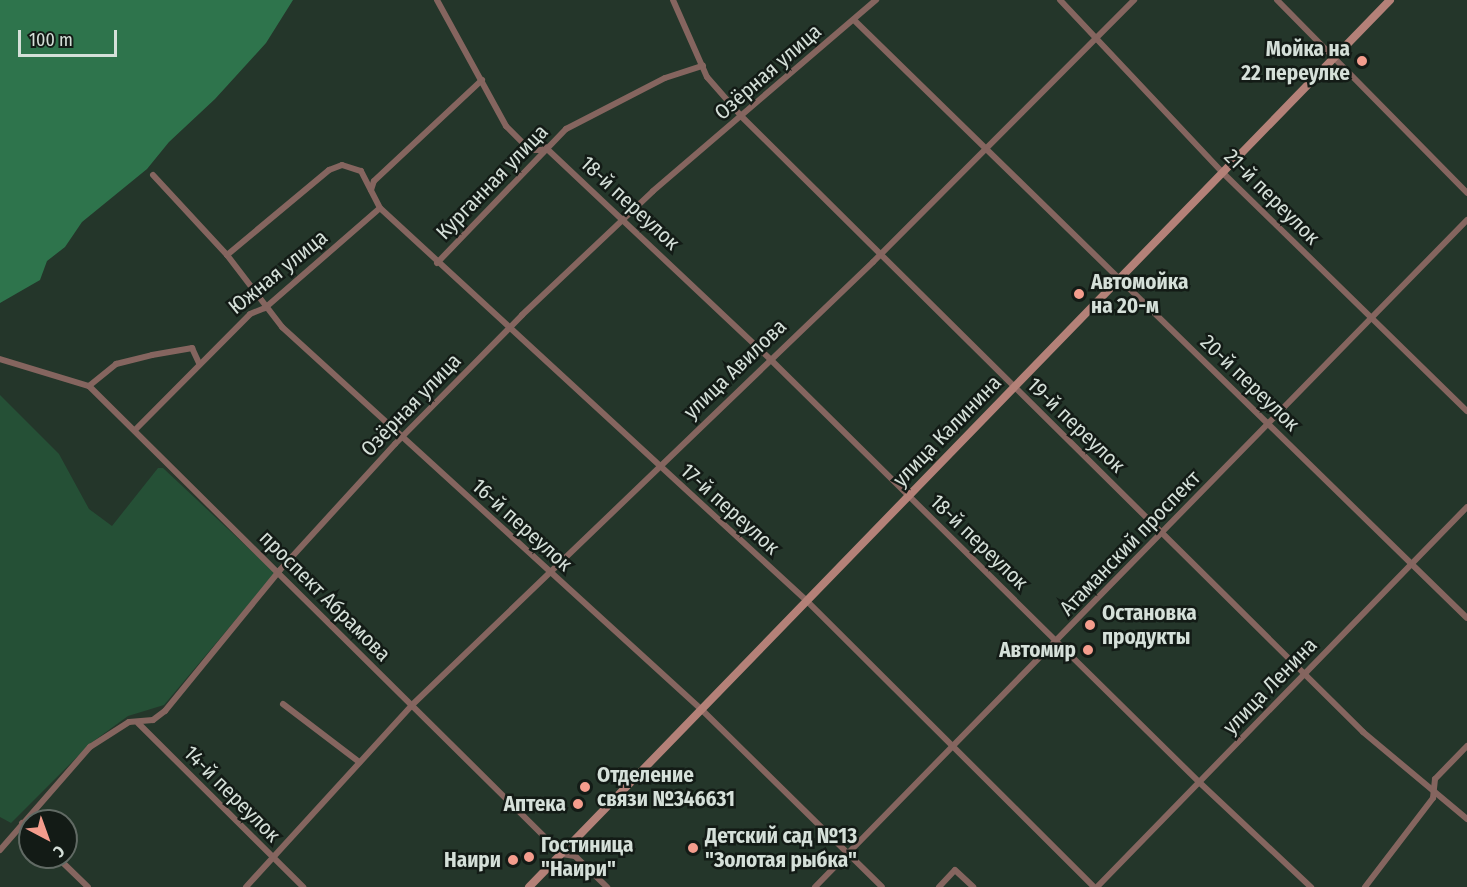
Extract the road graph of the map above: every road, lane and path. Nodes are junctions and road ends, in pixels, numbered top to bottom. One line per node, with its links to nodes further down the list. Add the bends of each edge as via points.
1 (437, 0): 12 (street, 18-й переулок)
2 (673, 0): 11 (street, 19-й переулок)
3 (876, 0): 8 (street, Озёрная улица)
4 (1060, 0): 9 (street, 21-й переулок)
5 (1134, 0): 9 (street, улица Авилова)
6 (1277, 0): 10 (street)
7 (1390, 0): 10 (main road, улица Калинина)
8 (854, 20): 13 (street, Озёрная улица); 15 (street, 20-й переулок)
9 (1095, 40): 15 (street, улица Авилова); 16 (street, 21-й переулок)
10 (1334, 58): 16 (main road, улица Калинина); 18 (street)
11 (702, 66): 13 (street, 19-й переулок); 14 (street, Курганная улица, via 627,97 566,129)
12 (482, 80): 14 (street, 18-й переулок, via 517,139 530,150); 19 (street, via 374,181)
13 (742, 117): 21 (street, Озёрная улица); 24 (street, 19-й переулок)
14 (543, 149): 21 (street, 18-й переулок); 25 (street, Курганная улица)
15 (988, 149): 24 (street, улица Авилова); 26 (street, 20-й переулок)
16 (1223, 172): 26 (main road, улица Калинина); 28 (street, 21-й переулок)
17 (153, 175): 23 (street, 16-й переулок)
18 (1467, 193)
19 (371, 197): 20 (street, 17-й переулок); 23 (street, 17-й переулок, via 361,171 342,165 314,181)
20 (380, 208): 25 (street, 17-й переулок); 27 (street, Южная улица)
21 (623, 219): 29 (street, Озёрная улица); 31 (street, 18-й переулок)
22 (1467, 220): 28 (street, Атаманский проспект)
23 (227, 255): 27 (street, 16-й переулок)
24 (879, 255): 31 (street, улица Авилова); 34 (street, 19-й переулок)
25 (437, 263): 29 (street, 17-й переулок)
26 (1120, 279): 34 (main road, улица Калинина); 36 (street, 20-й переулок)
27 (265, 308): 32 (street, Южная улица, via 250,314); 38 (street, 16-й переулок)
28 (1372, 318): 35 (street, 21-й переулок); 36 (street, Атаманский проспект)
29 (509, 328): 38 (street, Озёрная улица); 39 (street, 17-й переулок)
30 (0, 359): 33 (street, проспект Абрамова)
31 (770, 359): 39 (street, улица Авилова); 40 (street, 18-й переулок)
32 (199, 363): 33 (street, via 192,348 152,356 116,364); 37 (street, Южная улица)
33 (89, 386): 37 (street, проспект Абрамова)
34 (1014, 388): 40 (main road, улица Калинина); 42 (street, 19-й переулок)
35 (1467, 411)
36 (1268, 424): 42 (street, Атаманский проспект); 43 (street, 20-й переулок)
37 (135, 430): 44 (street, проспект Абрамова, via 161,460)
38 (401, 437): 44 (street, Озёрная улица); 45 (street, 16-й переулок)
39 (658, 465): 45 (street, улица Авилова); 46 (street, 17-й переулок)
40 (909, 496): 46 (main road, улица Калинина); 48 (street, 18-й переулок)
41 (1467, 507): 43 (street, улица Ленина)
42 (1163, 532): 48 (street, Атаманский проспект); 49 (street, 19-й переулок)
43 (1411, 565): 47 (street, 20-й переулок); 49 (street, улица Ленина)
44 (279, 571): 51 (street, проспект Абрамова); 53 (street, Озёрная улица, via 165,711 153,720)
45 (549, 572): 51 (street, улица Авилова); 52 (street, 16-й переулок)
46 (807, 602): 52 (main road, улица Калинина); 54 (street, 17-й переулок)
47 (1467, 618)
48 (1057, 641): 54 (street, Атаманский проспект); 57 (street, 18-й переулок)
49 (1306, 673): 57 (street, улица Ленина); 58 (street, 19-й переулок, via 1363,732)
50 (284, 704): 56 (street)
51 (411, 706): 56 (street, улица Авилова); 63 (street, проспект Абрамова)
52 (702, 711): 63 (main road, улица Калинина); 64 (street, 16-й переулок)
53 (138, 723): 59 (street, Озёрная улица, via 117,728 90,747); 65 (street, 14-й переулок)
54 (953, 746): 64 (street, Атаманский проспект); 76 (street, 17-й переулок)
55 (1467, 746): 58 (street, via 1435,779)
56 (359, 762): 65 (street, улица Авилова)
57 (1199, 782): 76 (street, улица Ленина); 77 (street, 18-й переулок)
58 (1435, 791): 60 (street, 19-й переулок); 78 (street)
59 (35, 809)
60 (1467, 819)
61 (18, 828): 62 (street, Озёрная улица)
62 (0, 850)
63 (562, 854): 70 (main road, улица Калинина); 71 (street, проспект Абрамова, via 575,855)
64 (847, 854): 72 (street, Атаманский проспект); 73 (street, 16-й переулок)
65 (273, 858): 68 (street, улица Авилова); 69 (street, 14-й переулок)
66 (69, 869): 67 (street)
67 (88, 887)
68 (246, 887)
69 (303, 887)
70 (530, 887)
71 (607, 887)
72 (815, 887)
73 (882, 887)
74 (939, 887): 75 (street, via 956,870)
75 (973, 887)
76 (1096, 887)
77 (1311, 887)
78 (1365, 887)

